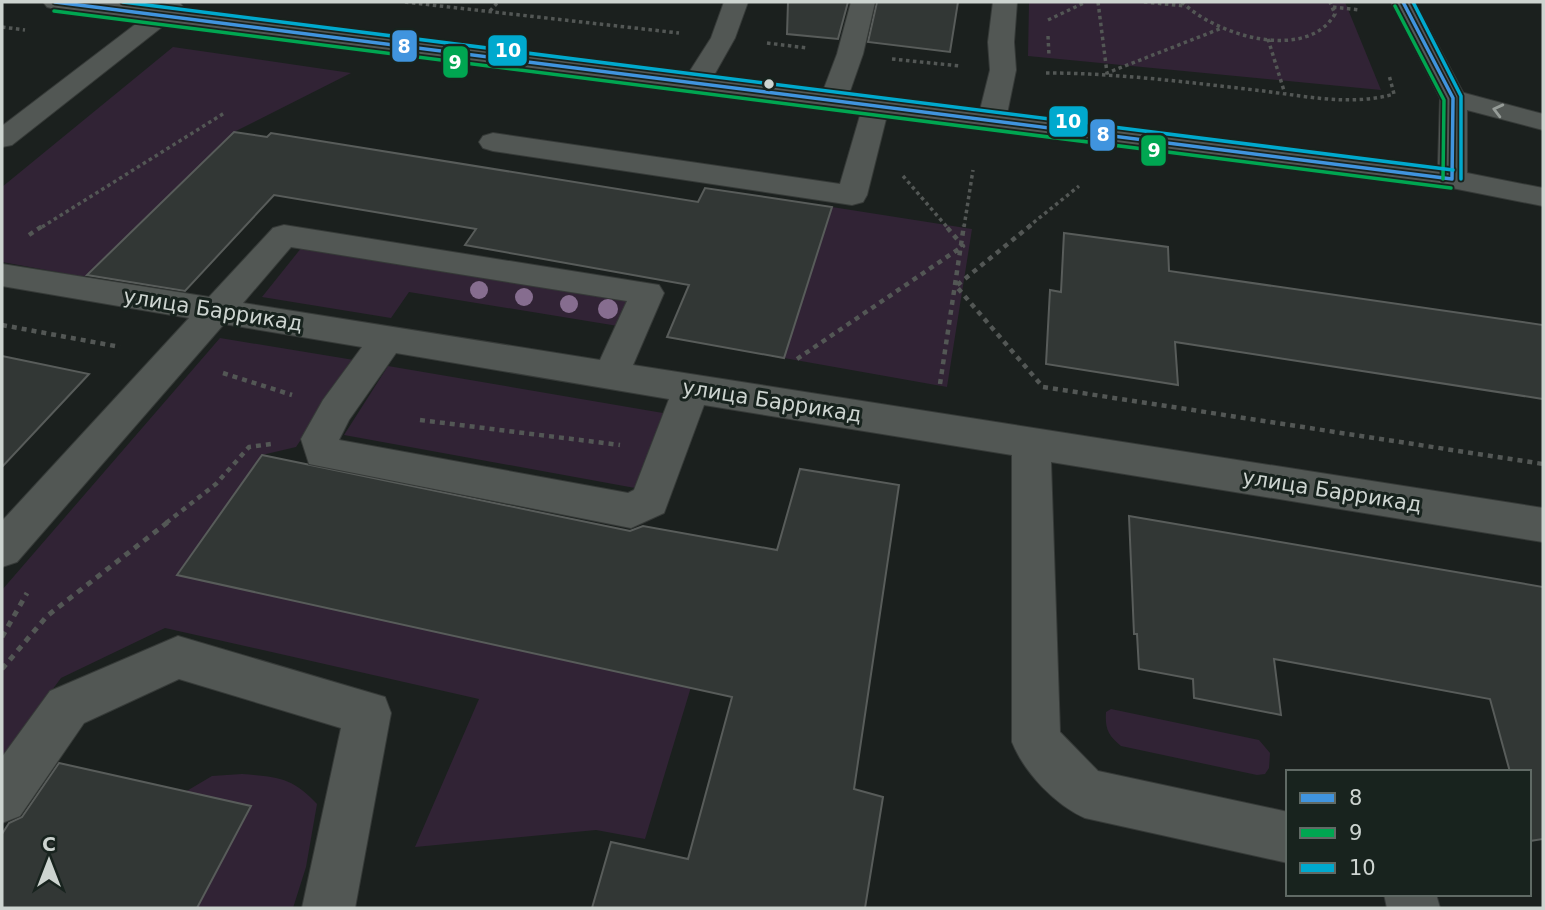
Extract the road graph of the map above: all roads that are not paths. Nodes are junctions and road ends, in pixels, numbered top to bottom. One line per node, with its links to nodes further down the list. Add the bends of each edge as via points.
1 (55, 2): 6 (street)
2 (736, 2): 7 (street, via 723,38)
3 (863, 2): 9 (street)
4 (1005, 2): 11 (street, via 1003,70)
5 (1403, 2): 8 (main road)
6 (171, 9): 7 (street); 13 (street)
7 (696, 83): 9 (street)
8 (1453, 98): 12 (street, one-way to 8); 15 (street)
9 (833, 100): 10 (street)
10 (876, 106): 11 (street); 14 (street, via 852,195)
11 (992, 120): 15 (street)
12 (1543, 122)
13 (2, 139)
14 (493, 142)
15 (1452, 179): 16 (street)
16 (1543, 197)
17 (2, 275): 18 (street, улица Баррикад)
18 (217, 310): 19 (street, улица Баррикад); 20 (street, via 284,235 647,293); 24 (street)
19 (388, 338): 20 (street, улица Баррикад); 21 (street, via 336,410 320,439 323,453 631,511 650,501)
20 (611, 375): 21 (street, улица Баррикад)
21 (692, 388): 22 (street, улица Баррикад)
22 (1031, 442): 23 (street, улица Баррикад); 26 (street, via 1036,742 1086,793)
23 (1543, 525)
24 (2, 549)
25 (2, 798): 27 (street, via 67,707 178,657 368,713)
26 (1286, 838)
27 (329, 908)

